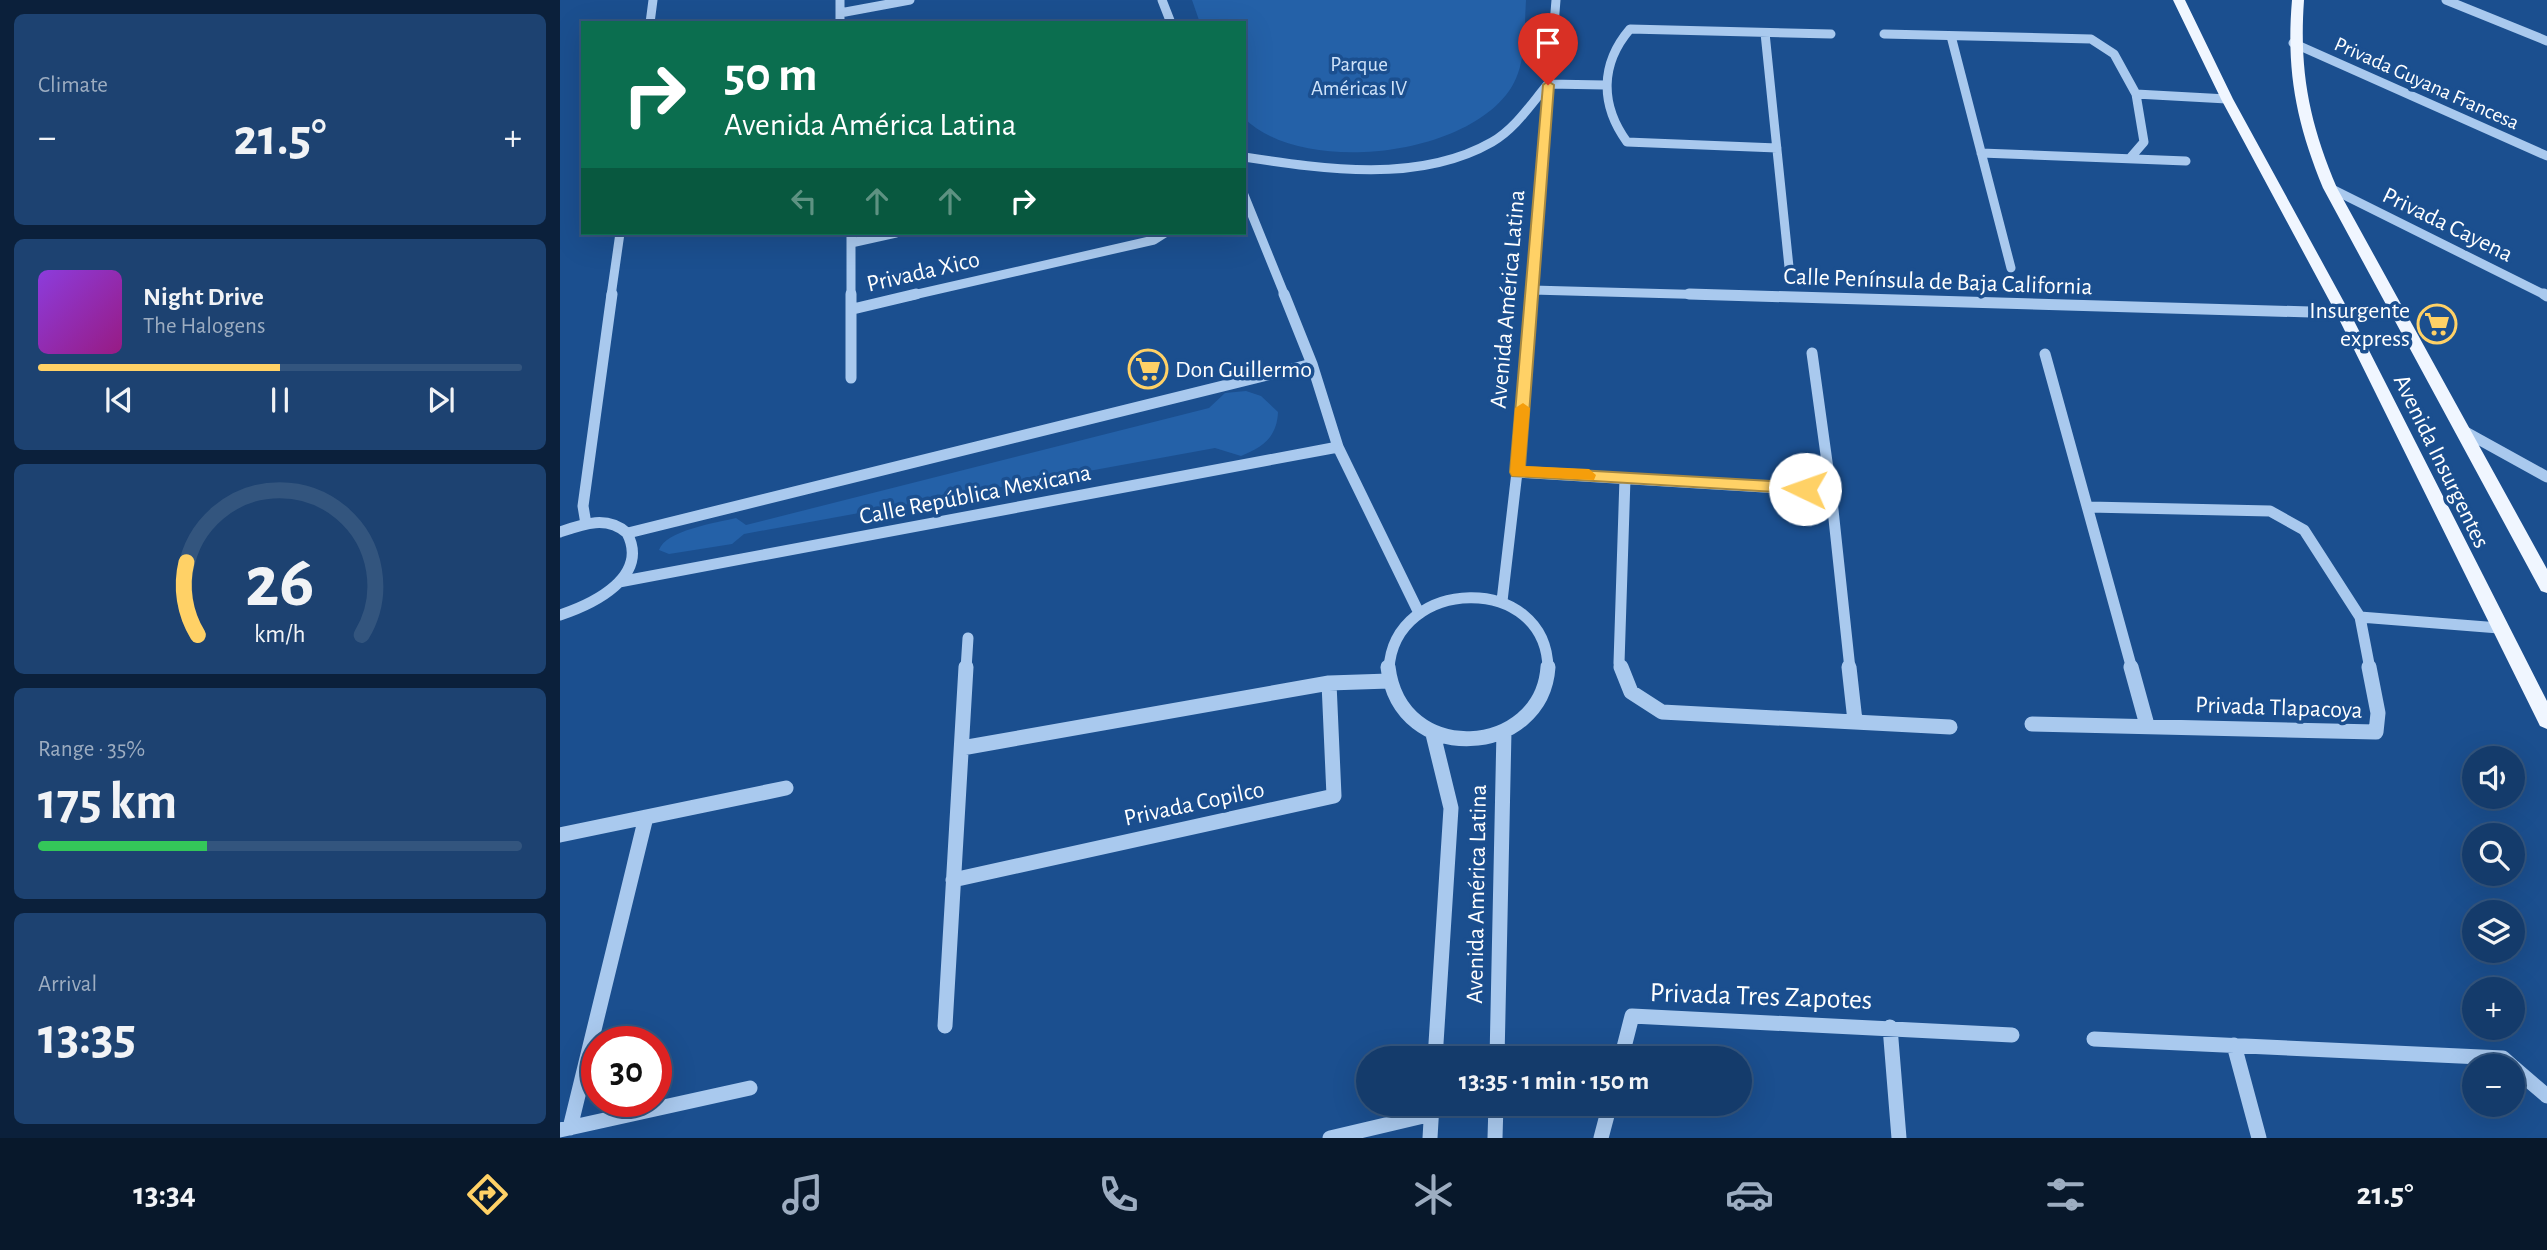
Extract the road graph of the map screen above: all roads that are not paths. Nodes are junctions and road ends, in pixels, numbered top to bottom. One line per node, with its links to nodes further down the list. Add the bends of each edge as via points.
1 (653, 0): 10 (street)
2 (840, 0): 9 (street)
3 (910, 0): 9 (street)
4 (1162, 0): 12 (street)
5 (1556, 0): 19 (street, Avenida América Latina)
6 (2179, 0): 22 (main road, Avenida Insurgentes)
7 (2298, 0): 18 (main road, Avenida Insurgentes)
8 (2446, 0): 17 (street)
9 (840, 13): 11 (street)
10 (650, 21)
11 (840, 21)
12 (1170, 21)
13 (1765, 33): 14 (street); 20 (street, via 1630,29 1618,42); 23 (street)
14 (1831, 34)
15 (1884, 34): 16 (street)
16 (1951, 36): 21 (street, via 2091,39 2114,54); 24 (street)
17 (2547, 41)
18 (2293, 43): 25 (street, Privada Guyana Francesa); 29 (main road, Avenida Insurgentes, via 2308,136)
19 (1548, 85): 20 (street); 27 (street, via 1492,142 1462,154 1407,167 1348,169); 37 (street, Avenida América Latina)
20 (1605, 85): 23 (street, via 1616,129 1627,142)
21 (2136, 94): 22 (street); 26 (street, via 2144,142)
22 (2227, 99): 40 (main road, Avenida Insurgentes)
23 (1777, 148): 35 (street)
24 (1981, 153): 26 (street); 36 (street)
25 (2547, 156)
26 (2131, 157): 28 (street)
27 (1246, 158)
28 (2186, 161)
29 (2330, 188): 38 (street, Privada Cayena); 45 (main road, Avenida Insurgentes)
30 (1246, 200): 43 (street)
31 (620, 235): 52 (street, via 583,506)
32 (878, 235): 34 (street, Privada Xico)
33 (1162, 235): 39 (street, Privada Xico)
34 (851, 238): 39 (street, Privada Xico)
35 (1789, 267)
36 (2011, 268)
37 (1532, 290): 40 (street, Calle Península de Baja California); 47 (street, Avenida América Latina)
38 (2547, 296)
39 (853, 309): 44 (street, Privada Xico)
40 (2343, 313): 61 (main road, Avenida Insurgentes)
41 (1812, 353): 50 (street)
42 (2045, 354): 51 (street)
43 (1312, 363): 46 (street); 54 (street, Calle República Mexicana)
44 (851, 378)
45 (2462, 430): 48 (street); 56 (main road, Avenida Insurgentes)
46 (1338, 447): 55 (street, Calle República Mexicana); 58 (street)
47 (1517, 472): 49 (street); 57 (street, Avenida América Latina)
48 (2547, 477)
49 (1625, 478): 50 (street); 66 (street, via 1619,663 1631,692 1662,712)
50 (1831, 491): 66 (street)
51 (2089, 507): 60 (street, Privada Tlapacoya, via 2270,510 2304,530); 68 (street)
52 (586, 524): 53 (street, Calle República Mexicana); 54 (street, Calle República Mexicana, via 616,525)
53 (560, 532)
54 (628, 533): 55 (street, Calle República Mexicana, via 634,555)
55 (619, 582): 59 (street, Calle República Mexicana, via 581,609)
56 (2547, 586)
57 (1502, 601): 58 (street, via 1459,598); 70 (street, via 1523,612 1539,629 1548,650 1542,696 1526,716)
58 (1419, 613): 63 (street, via 1394,644)
59 (560, 615)
60 (2360, 617): 61 (street); 68 (street, Privada Tlapacoya, via 2378,713 2376,733)
61 (2500, 628): 65 (main road, Avenida Insurgentes)
62 (968, 638): 72 (street)
63 (1389, 681): 64 (street); 71 (street, via 1396,703 1411,721)
64 (1329, 682): 72 (street); 76 (street, Privada Copilco, via 1334,796)
65 (2547, 720)
66 (1855, 721): 69 (street)
67 (2032, 724): 68 (street, Privada Tlapacoya)
68 (2147, 725)
69 (1950, 727)
70 (1504, 731): 71 (street, via 1457,740); 83 (street, Avenida América Latina)
71 (1433, 734): 82 (street, Avenida América Latina, via 1451,808)
72 (962, 747): 76 (street)
73 (786, 789): 74 (street)
74 (646, 817): 75 (street); 93 (street)
75 (560, 835)
76 (953, 880): 77 (street)
77 (945, 1026)
78 (1890, 1027): 79 (street, Privada Tres Zapotes); 84 (street, Privada Tres Zapotes, via 1632,1016); 98 (street, Privada Tres Zapotes)
79 (2012, 1035)
80 (2094, 1040): 81 (street)
81 (2234, 1045): 85 (street); 99 (street)
82 (1436, 1046)
83 (1497, 1046)
84 (1624, 1046)
85 (2462, 1056)
86 (2525, 1077): 88 (street)
87 (750, 1088): 93 (street)
88 (2547, 1096)
89 (1407, 1116): 94 (street)
90 (1432, 1116): 95 (street)
91 (1496, 1116): 96 (street)
92 (1607, 1116): 97 (street)
93 (565, 1129)
94 (1330, 1138)
95 (1430, 1138)
96 (1495, 1138)
97 (1601, 1138)
98 (1899, 1138)
99 (2259, 1138)

